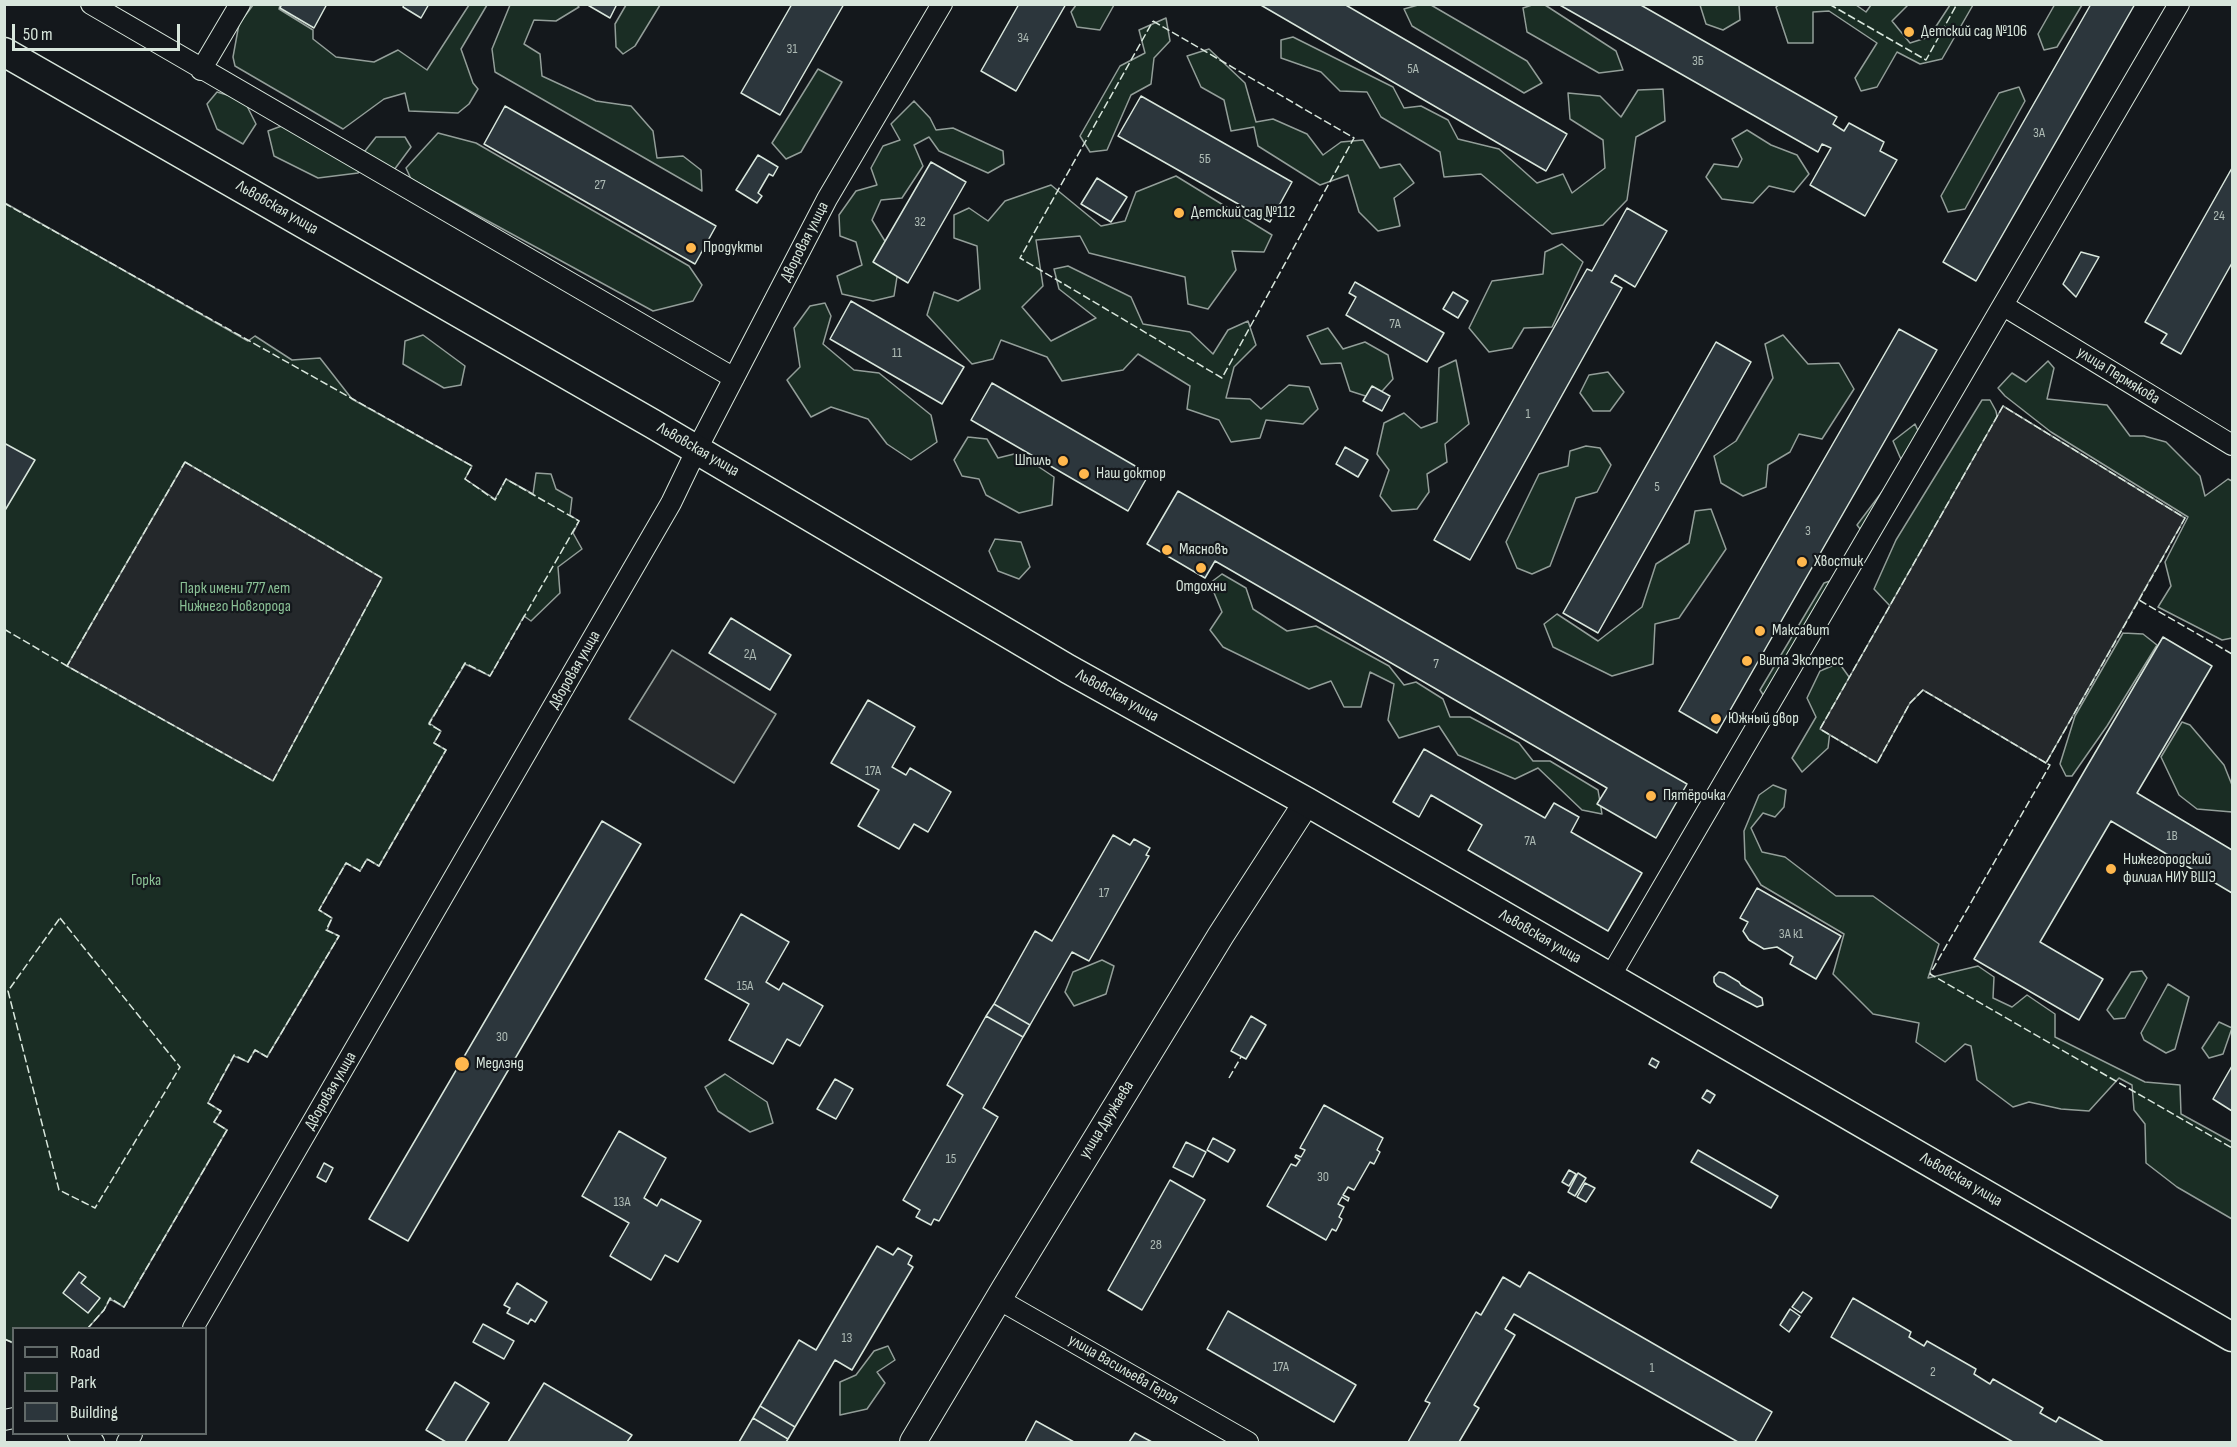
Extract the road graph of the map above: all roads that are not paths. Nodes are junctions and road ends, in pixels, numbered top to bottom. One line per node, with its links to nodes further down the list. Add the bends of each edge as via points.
1 (91, 4): 6 (street)
2 (240, 4): 6 (street)
3 (942, 4): 8 (street, Дворовая улица, via 827,199)
4 (2179, 4): 7 (street)
5 (4, 52): 10 (main road, Львовская улица)
6 (201, 70): 8 (street)
7 (2004, 306): 9 (street, улица Пермякова); 12 (street)
8 (734, 378): 10 (street, Дворовая улица)
9 (2232, 445)
10 (697, 449): 11 (main road, Львовская улица, via 1068,669); 14 (street, Дворовая улица, via 671,503)
11 (1307, 802): 12 (main road, Львовская улица); 13 (street, улица Дружаева)
12 (1610, 977): 15 (main road, Львовская улица)
13 (998, 1299): 18 (street, улица Дружаева); 19 (street, улица Васильева Героя)
14 (194, 1327)
15 (2232, 1337)
16 (80, 1435): 17 (street)
17 (94, 1443)
18 (913, 1443)
19 (1248, 1443)

